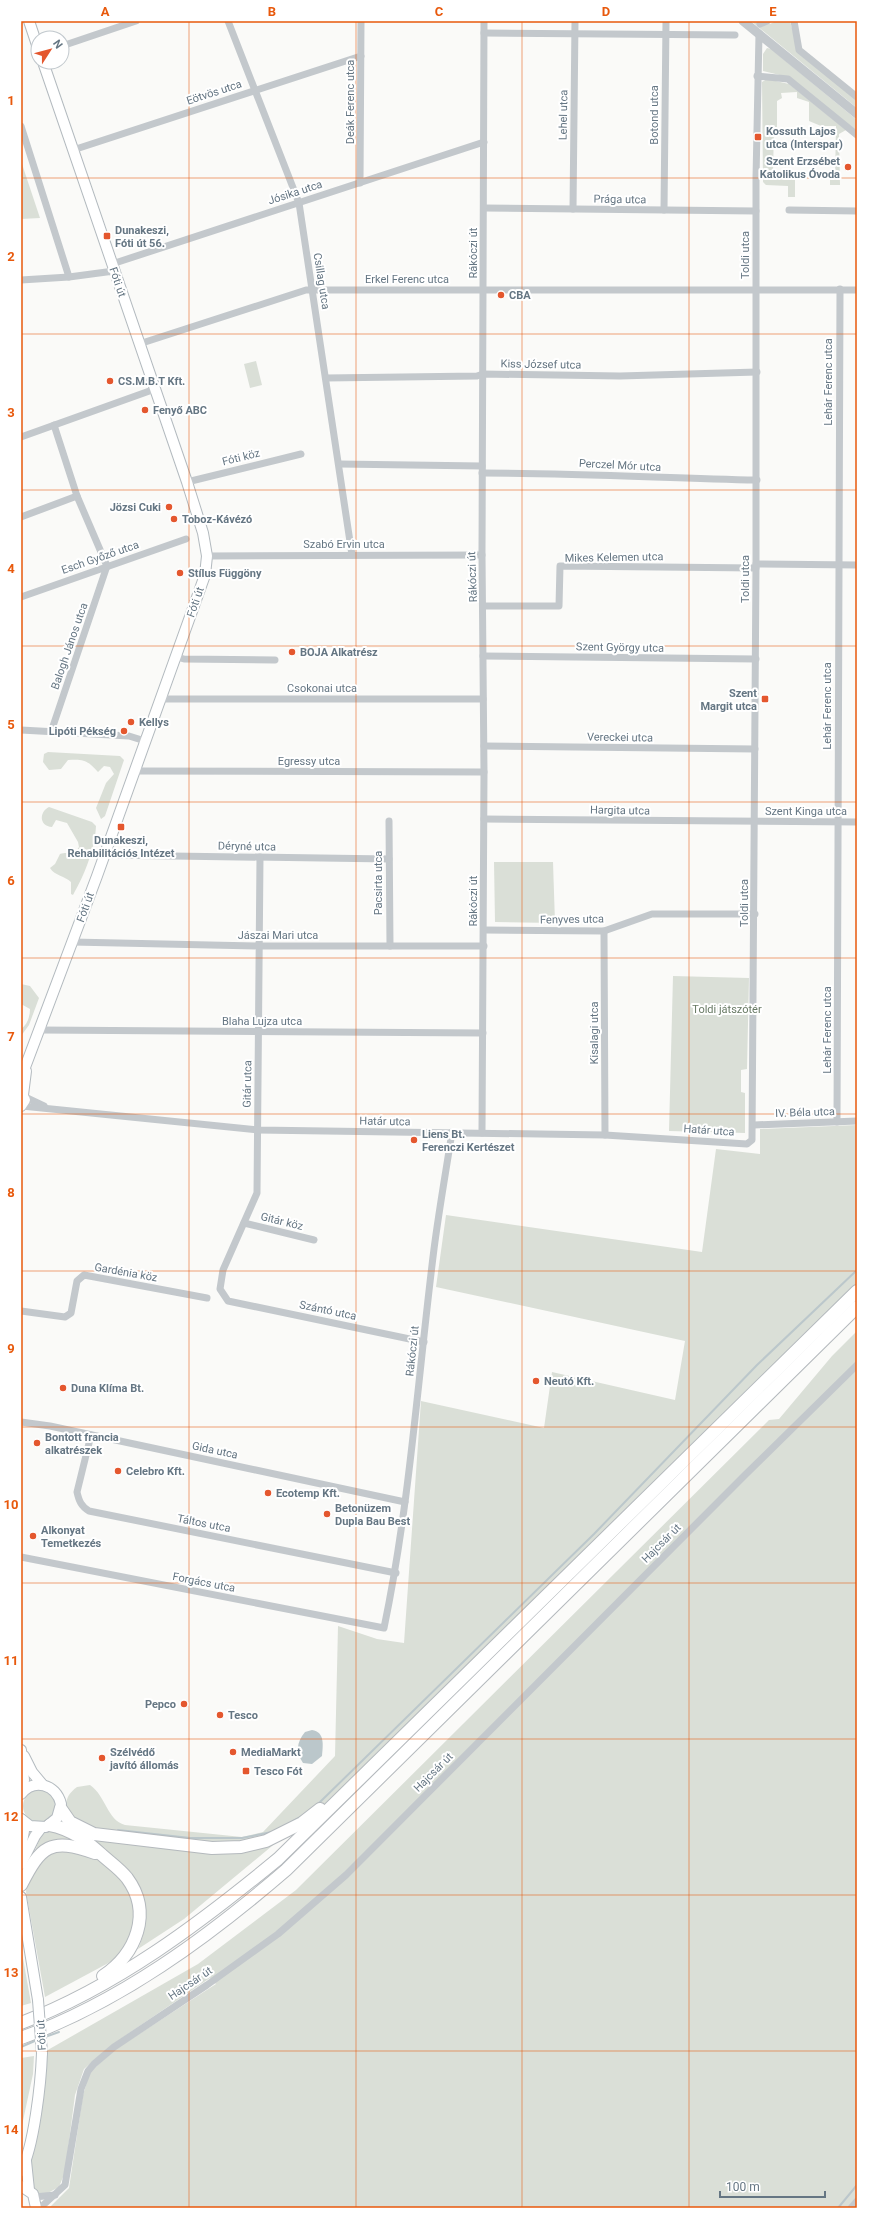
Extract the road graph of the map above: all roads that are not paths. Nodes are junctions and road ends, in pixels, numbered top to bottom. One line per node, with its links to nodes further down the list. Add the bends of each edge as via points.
1 (136, 21): 16 (street)
2 (228, 21): 20 (street, Csillag utca)
3 (361, 21): 17 (street, Deák Ferenc utca)
4 (484, 21): 11 (street, Rákóczi út)
5 (575, 21): 12 (street, Lehel utca)
6 (666, 21): 14 (street, Botond utca)
7 (744, 21): 13 (street)
8 (768, 21): 10 (street)
9 (794, 21): 21 (street, via 799,50)
10 (760, 24)
11 (484, 33): 12 (street); 25 (street, Rákóczi út)
12 (575, 34): 14 (street); 30 (street, Lehel utca)
13 (759, 34): 19 (street, Toldi utca); 22 (street)
14 (666, 35): 15 (street); 31 (street, Botond utca)
15 (735, 35)
16 (70, 43)
17 (361, 56): 20 (street, Eötvös utca); 27 (street, Deák Ferenc utca)
18 (46, 70): 26 (main road, Fóti út)
19 (757, 76): 24 (street, via 788,79); 34 (street, Toldi utca)
20 (255, 90): 26 (street, Eötvös utca); 28 (street, Csillag utca)
21 (857, 97)
22 (857, 114)
23 (21, 126): 36 (street)
24 (857, 135)
25 (484, 142): 27 (street, Jósika utca); 29 (street, Rákóczi út)
26 (73, 150): 35 (main road, Fóti út)
27 (360, 183): 28 (street, Jósika utca)
28 (299, 203): 35 (street, Jósika utca); 38 (street, Csillag utca)
29 (484, 208): 30 (street, Prága utca); 41 (street, Rákóczi út)
30 (573, 209): 31 (street, Prága utca)
31 (664, 210): 34 (street, Prága utca)
32 (789, 210): 33 (street)
33 (857, 210)
34 (756, 211): 42 (street, Toldi utca)
35 (113, 267): 36 (street, Jósika utca); 43 (main road, Fóti út)
36 (69, 277): 37 (street, Jósika utca)
37 (21, 280)
38 (312, 290): 41 (street, Erkel Ferenc utca); 43 (street, Erkel Ferenc utca); 46 (street, Csillag utca)
39 (840, 290): 40 (street, Erkel Ferenc utca); 42 (street, Erkel Ferenc utca); 61 (street, Lehár Ferenc utca)
40 (857, 290)
41 (484, 291): 42 (street, Erkel Ferenc utca); 45 (street, Rákóczi út)
42 (756, 291): 44 (street, Toldi utca)
43 (140, 344): 47 (main road, Fóti út)
44 (757, 372): 45 (street, Kiss József utca, via 620,376); 53 (street, Toldi utca)
45 (483, 374): 46 (street, Kiss József utca); 52 (street, Rákóczi út)
46 (326, 378): 51 (street, Csillag utca)
47 (155, 389): 48 (street); 54 (main road, Fóti út)
48 (54, 425): 49 (street); 55 (street)
49 (21, 437)
50 (301, 454): 54 (street, Fóti köz)
51 (339, 464): 52 (street, Perczel Mór utca); 58 (street, Csillag utca)
52 (482, 470): 53 (street, Perczel Mór utca); 59 (street, Rákóczi út)
53 (757, 480): 64 (street, Toldi utca)
54 (187, 482): 60 (main road, Fóti út, via 203,533)
55 (77, 496): 56 (street); 63 (street)
56 (21, 517)
57 (186, 540): 63 (street, Esch Győző utca)
58 (352, 555): 59 (street, Szabó Ervin utca); 60 (street, Szabó Ervin utca)
59 (482, 555): 66 (street, Rákóczi út)
60 (207, 556): 68 (main road, Fóti út, via 205,575)
61 (838, 565): 62 (street); 64 (street); 82 (street, Lehár Ferenc utca)
62 (857, 565)
63 (107, 566): 65 (street, Esch Győző utca); 74 (street, Balogh János utca)
64 (756, 566): 66 (street, Mikes Kelemen utca, via 560,566 559,606); 69 (street, Toldi utca)
65 (21, 596)
66 (484, 606): 67 (street, Rákóczi út)
67 (483, 656): 69 (street, Szent György utca); 72 (street, Rákóczi út)
68 (177, 657): 70 (street, via 184,660); 71 (main road, Fóti út)
69 (756, 659): 77 (street, Toldi utca)
70 (275, 660)
71 (161, 699): 72 (street, Csokonai utca); 75 (main road, Fóti út)
72 (483, 699): 76 (street, Rákóczi út)
73 (21, 730): 74 (street)
74 (51, 732): 75 (street, via 129,736)
75 (145, 741): 78 (main road, Fóti út)
76 (484, 746): 77 (street, Vereckei utca); 79 (street, Rákóczi út)
77 (756, 749): 84 (street, Toldi utca)
78 (134, 771): 79 (street, Egressy utca); 85 (main road, Fóti út)
79 (484, 772): 80 (street, Rákóczi út)
80 (484, 819): 84 (street, Hargita utca); 89 (street, Rákóczi út)
81 (389, 821): 87 (street, Pacsirta utca)
82 (839, 822): 83 (street, Szent Kinga utca); 84 (street, Szent Kinga utca); 101 (street, Lehár Ferenc utca)
83 (857, 822)
84 (755, 823): 88 (street, Toldi utca)
85 (104, 855): 86 (street, Déryné utca); 91 (main road, Fóti út)
86 (260, 857): 87 (street, Déryné utca); 92 (street, Gitár utca)
87 (389, 858): 93 (street, Pacsirta utca)
88 (755, 914): 90 (street, Fenyves utca, via 652,914); 102 (street, Toldi utca)
89 (484, 930): 90 (street, Fenyves utca); 94 (street, Rákóczi út)
90 (604, 931): 106 (street, Kisalagi utca)
91 (72, 942): 92 (street, Jászai Mari utca); 95 (main road, Fóti út)
92 (260, 946): 93 (street, Jászai Mari utca); 96 (street, Gitár utca)
93 (390, 946): 94 (street, Jászai Mari utca)
94 (484, 946): 97 (street, Rákóczi út)
95 (40, 1030): 96 (street, Blaha Lujza utca); 98 (main road, Fóti út)
96 (259, 1032): 97 (street, Blaha Lujza utca); 103 (street, Gitár utca)
97 (483, 1032): 105 (street, Rákóczi út)
98 (23, 1074): 99 (main road, Fóti út)
99 (22, 1099): 103 (street, Határ utca, via 50,1108)
100 (857, 1121): 101 (street, IV. Béla utca)
101 (837, 1122): 102 (street, IV. Béla utca)
102 (754, 1124): 106 (street, Határ utca, via 752,1140 747,1144)
103 (258, 1130): 104 (street, Határ utca); 107 (street, Gitár utca, via 257,1193)
104 (452, 1132): 105 (street, Határ utca); 114 (street, Rákóczi út, via 434,1250)
105 (482, 1133): 106 (street, Határ utca)
106 (605, 1135)
107 (244, 1223): 108 (street, Gitár köz); 111 (street, Gitár utca, via 223,1270 220,1290)
108 (314, 1240)
109 (857, 1291): 123 (highway)
110 (207, 1298): 113 (street, Gardénia köz, via 84,1275 77,1281 71,1313 65,1316)
111 (228, 1301): 114 (street, Szántó utca)
112 (857, 1307): 136 (highway, via 286,1870 213,1930 146,1976 85,2010)
113 (21, 1311)
114 (424, 1342): 118 (street, Rákóczi út)
115 (857, 1366): 140 (street, Hajcsár út, via 318,1900 278,1934 207,1986 114,2047 94,2064 81,2089 67,2181)
116 (21, 1422): 117 (street, Gida utca)
117 (91, 1435): 118 (street, Gida utca); 120 (street, Táltos utca, via 78,1492 78,1500 82,1507 89,1511)
118 (405, 1502): 120 (street, Rákóczi út)
119 (21, 1557): 121 (street, Forgács utca)
120 (396, 1573): 121 (street, Rákóczi út)
121 (384, 1628)
122 (21, 1750): 124 (main road, via 32,1772); 125 (main road, via 24,1780)
123 (370, 1770): 126 (highway, via 296,1827 266,1841 241,1847 193,1847 103,1836 77,1826 65,1817); 134 (highway, via 278,1859 204,1919 128,1970)
124 (42, 1784): 125 (main road, via 31,1786); 126 (main road, via 57,1794)
125 (21, 1793)
126 (60, 1809): 128 (main road, via 57,1818)
127 (21, 1818): 128 (main road, via 30,1826); 129 (main road, via 24,1832)
128 (46, 1826): 130 (highway, via 70,1831); 131 (main road, via 34,1836)
129 (21, 1848)
130 (103, 1856): 132 (highway, via 71,1845 52,1847 37,1857); 134 (highway, via 120,1870 132,1886 140,1911 139,1928 125,1958 87,1986)
131 (21, 1864)
132 (21, 1885)
133 (21, 1897): 137 (main road, Fóti út, bridge, via 38,2000 42,2053)
134 (73, 2000): 135 (highway)
135 (21, 2023)
136 (21, 2038)
137 (26, 2161): 138 (main road, Fóti út); 139 (main road)
138 (21, 2171)
139 (28, 2191): 140 (street); 142 (main road)
140 (57, 2194): 143 (street, Hajcsár út)
141 (857, 2201): 144 (street)
142 (36, 2208)
143 (40, 2208)
144 (851, 2208)

